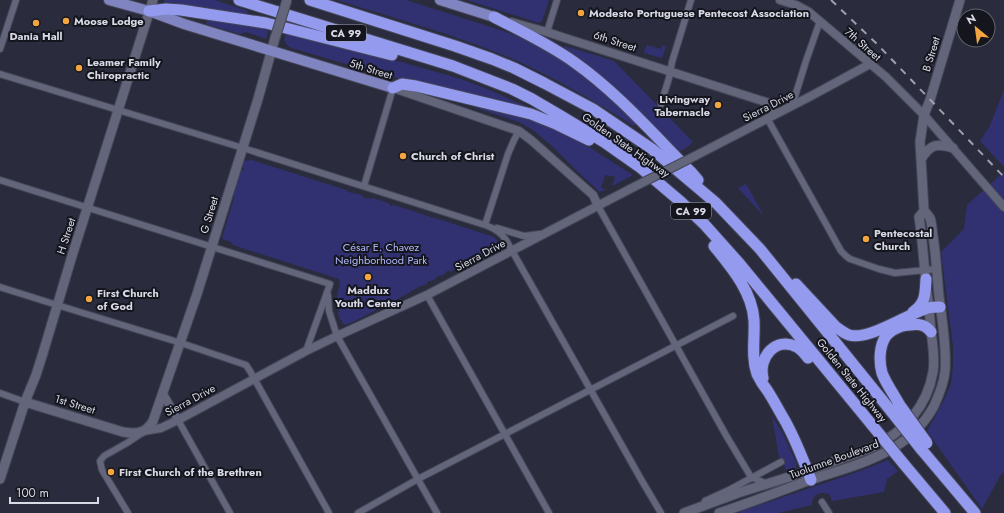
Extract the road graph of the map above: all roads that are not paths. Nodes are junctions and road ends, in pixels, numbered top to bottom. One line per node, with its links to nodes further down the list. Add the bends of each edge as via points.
1 (16, 0): 16 (street)
2 (109, 0): 12 (main road, 5th Street)
3 (153, 0): 12 (main road, H Street)
4 (239, 0): 19 (highway, Golden State Highway / CA 99)
5 (287, 0): 17 (main road, G Street, bridge)
6 (310, 0): 37 (highway, Golden State Highway / CA 99, via 492,59 544,83 593,109 646,145)
7 (440, 0): 13 (main road, 6th Street)
8 (557, 0): 15 (street)
9 (691, 0): 20 (street)
10 (780, 0): 14 (street, 7th Street, via 803,8)
11 (960, 0): 27 (main road, B Street)
12 (149, 11): 17 (main road, 5th Street); 19 (highway, via 181,10 266,23 427,64); 25 (main road, H Street)
13 (494, 17): 15 (street, 6th Street); 37 (highway, via 559,52 598,81 692,173)
14 (820, 21): 18 (street, 7th Street); 24 (street)
15 (547, 32): 20 (street, 6th Street)
16 (0, 49)
17 (271, 51): 22 (main road, 5th Street); 30 (main road, G Street)
18 (870, 64): 24 (street, Sierra Drive); 27 (street, 7th Street)
19 (454, 66): 33 (highway, Golden State Highway / CA 99, via 532,99 604,142)
20 (670, 72): 23 (street); 26 (street, 6th Street, via 769,103)
21 (0, 74): 25 (street)
22 (393, 88): 29 (street, 5th Street); 33 (highway, via 402,84 416,86 531,114 556,124); 36 (street)
23 (661, 104)
24 (792, 106): 26 (street, Sierra Drive)
25 (118, 110): 30 (street); 40 (main road, H Street)
26 (775, 114): 28 (street, Sierra Drive)
27 (924, 115): 31 (street, 7th Street); 32 (main road, Tuolumne Boulevard, via 920,142)
28 (768, 118): 38 (street, Sierra Drive, bridge); 48 (street, via 846,256 895,273)
29 (519, 131): 38 (street, 5th Street, via 593,196); 42 (street, via 508,154)
30 (243, 148): 36 (street); 44 (main road, G Street)
31 (953, 148): 32 (main road, via 941,145 928,148); 39 (street, 7th Street)
32 (921, 159): 41 (main road, Tuolumne Boulevard)
33 (641, 168): 35 (highway, Golden State Highway / CA 99)
34 (0, 180): 40 (street)
35 (658, 182): 63 (highway, via 711,242 745,289 753,313 755,368); 69 (highway, Golden State Highway / CA 99, via 705,225 744,269)
36 (364, 186): 42 (street)
37 (716, 203): 45 (highway, Golden State Highway / CA 99)
38 (598, 206): 43 (street, Sierra Drive); 59 (street)
39 (1004, 207)
40 (88, 208): 44 (street); 52 (main road, H Street)
41 (924, 211): 47 (main road, Tuolumne Boulevard, via 931,220); 48 (main road, Tuolumne Boulevard, via 919,217)
42 (488, 226): 43 (street, via 524,236); 46 (street, via 503,235)
43 (546, 233): 46 (street, Sierra Drive)
44 (212, 247): 50 (street, via 330,284); 58 (main road, G Street)
45 (760, 249): 55 (highway, via 842,332 864,336); 67 (highway, Golden State Highway / CA 99)
46 (512, 251): 51 (street, Sierra Drive); 62 (street)
47 (936, 269): 48 (street); 53 (main road, Tuolumne Boulevard)
48 (925, 274): 53 (main road, Tuolumne Boulevard); 55 (highway, via 924,299)
49 (0, 287): 52 (street)
50 (328, 291): 57 (street, via 329,311); 60 (street)
51 (427, 295): 57 (street, Sierra Drive); 71 (street)
52 (57, 305): 58 (street); 66 (main road, H Street)
53 (933, 309): 55 (highway); 56 (main road, Tuolumne Boulevard); 73 (main road, Tuolumne Boulevard, via 944,345 945,372 937,400 921,425 901,444 888,452 848,468)
54 (733, 316): 59 (street)
55 (902, 322): 56 (highway, via 924,325); 67 (highway, via 886,337 880,356 882,374)
56 (931, 332): 73 (main road, Tuolumne Boulevard, via 933,370 929,388 908,423 878,444)
57 (337, 336): 60 (street, Sierra Drive); 76 (street)
58 (181, 343): 61 (street, via 246,365); 65 (main road, G Street)
59 (676, 345): 62 (street); 74 (street)
60 (306, 351): 61 (street, Sierra Drive)
61 (254, 379): 68 (street, Sierra Drive); 84 (street)
62 (591, 390): 71 (street); 88 (street)
63 (767, 390): 69 (highway, via 762,369 766,355 772,348 782,345 797,347); 73 (highway, via 797,445)
64 (0, 393): 66 (street, 1st Street)
65 (163, 394): 68 (street); 70 (main road, G Street, via 153,421)
66 (25, 402): 70 (main road, 1st Street, via 123,432 133,434); 75 (main road, H Street)
67 (895, 407): 92 (highway, bridge)
68 (178, 420): 70 (street, Sierra Drive, via 161,428); 83 (street)
69 (872, 425): 80 (highway, Golden State Highway / CA 99, bridge)
70 (144, 431): 82 (street, Sierra Drive, via 100,461 102,470)
71 (505, 434): 76 (street); 87 (street)
72 (781, 462): 74 (street, Tuolumne Boulevard)
73 (809, 476): 77 (main road, Tuolumne Boulevard); 81 (main road, Tuolumne Boulevard)
74 (751, 477): 77 (street); 78 (street, Tuolumne Boulevard)
75 (0, 479)
76 (418, 479): 85 (street); 86 (street)
77 (768, 484): 78 (main road, Tuolumne Boulevard)
78 (728, 494): 81 (street); 89 (main road, Tuolumne Boulevard)
79 (822, 502): 91 (street)
80 (942, 510)
81 (730, 511): 90 (main road, Tuolumne Boulevard)
82 (128, 513)
83 (230, 513)
84 (329, 513)
85 (358, 513)
86 (437, 513)
87 (549, 513)
88 (661, 513)
89 (684, 513)
90 (719, 513)
91 (829, 513)
92 (975, 513)

